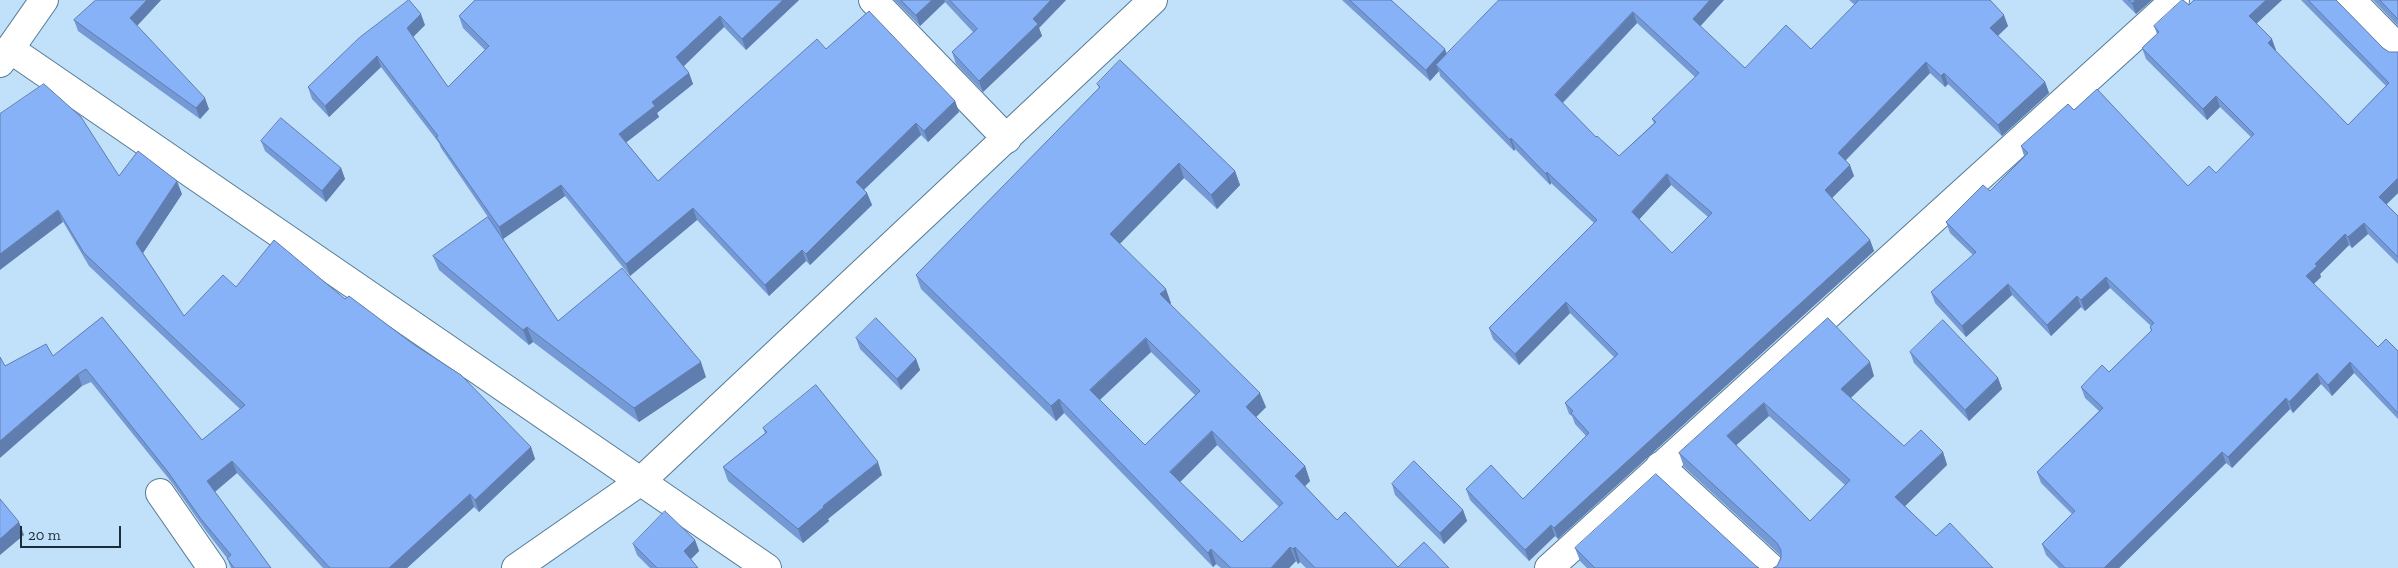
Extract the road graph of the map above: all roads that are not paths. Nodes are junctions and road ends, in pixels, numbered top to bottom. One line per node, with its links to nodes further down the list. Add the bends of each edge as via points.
1 (44, 0): 7 (street)
2 (873, 0): 8 (street)
3 (1153, 0): 8 (street)
4 (2175, 0): 9 (street)
5 (2351, 0): 6 (street)
6 (2398, 48)
7 (5, 56): 10 (street)
8 (1007, 139): 10 (street)
9 (1660, 466): 15 (street); 16 (street)
10 (641, 481): 13 (street); 14 (street)
11 (160, 493): 12 (street)
12 (212, 568)
13 (516, 568)
14 (767, 568)
15 (1548, 568)
16 (1771, 568)

